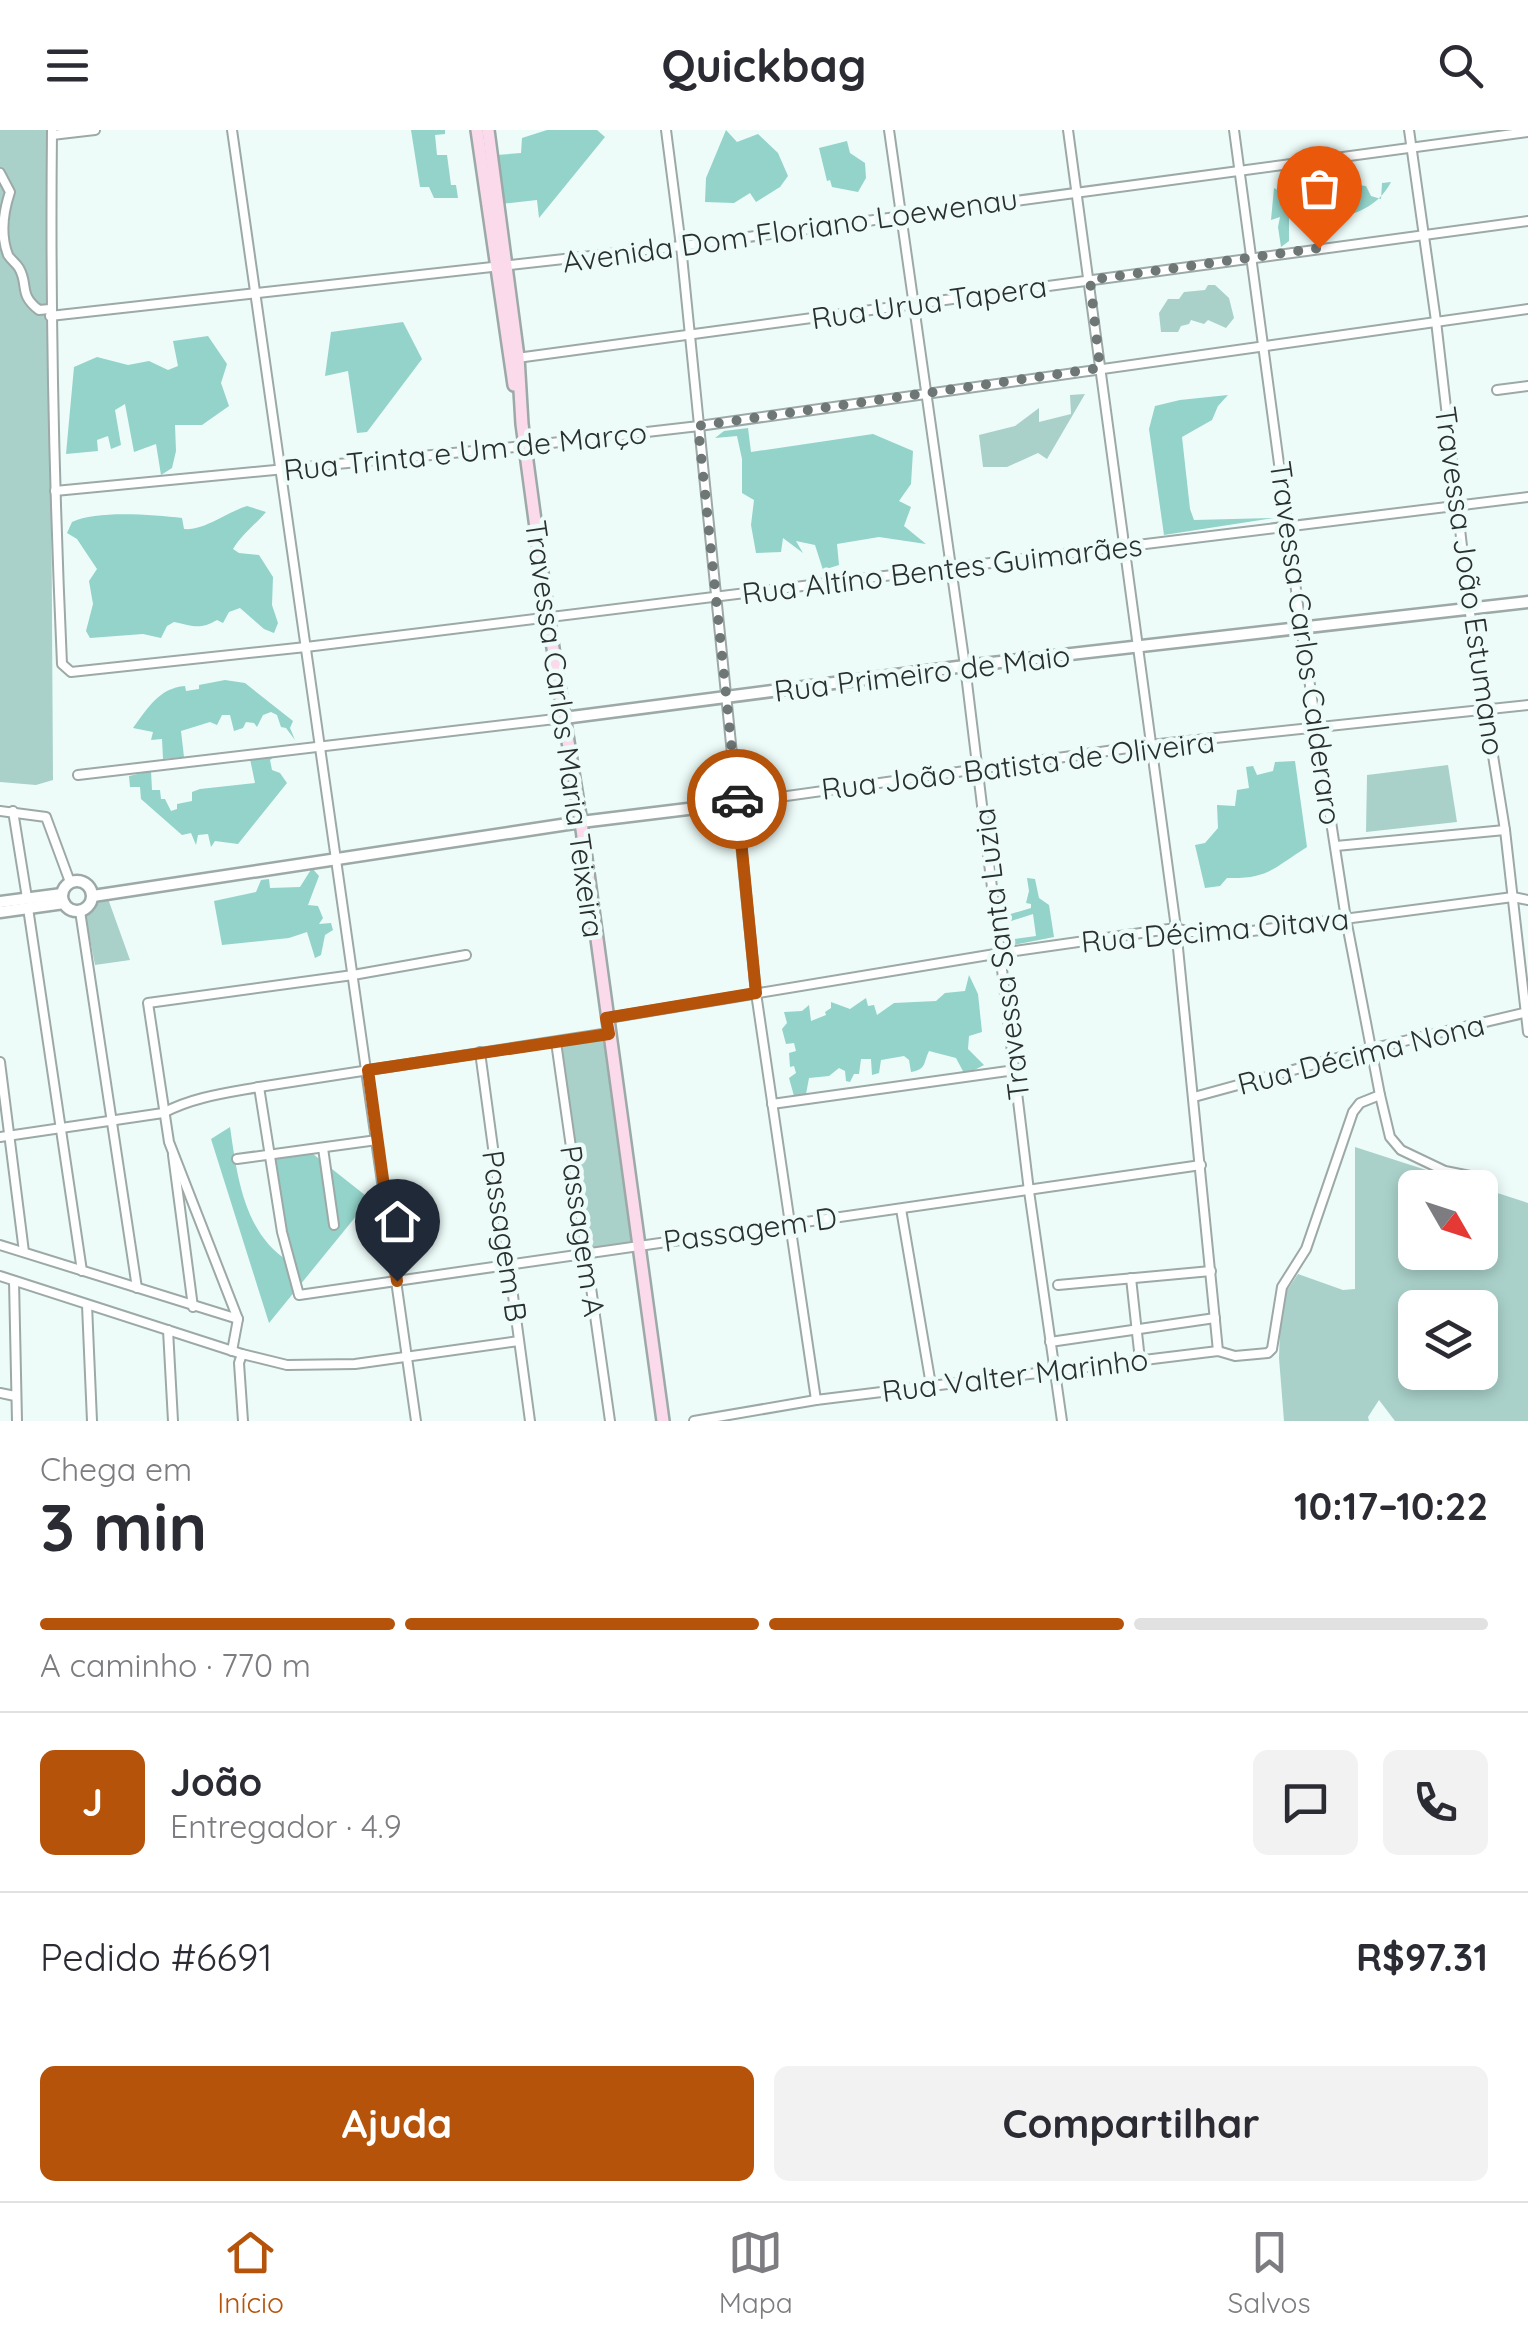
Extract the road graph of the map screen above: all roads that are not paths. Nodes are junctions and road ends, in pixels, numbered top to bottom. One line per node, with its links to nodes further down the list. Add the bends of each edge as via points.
1 (95, 130): 11 (street)
2 (232, 130): 24 (street)
3 (477, 130): 22 (main road, Travessa Carlos Maria Teixeira)
4 (488, 130): 22 (main road, Travessa Carlos Maria Teixeira)
5 (666, 130): 20 (street)
6 (889, 130): 16 (street, Travessa Santa Luzia)
7 (1068, 130): 15 (street)
8 (1234, 130): 13 (street, Travessa Carlos Calderaro)
9 (1409, 130): 12 (street, Travessa João Estumano)
10 (1528, 132): 12 (street, Avenida Dom Floriano Loewenau)
11 (52, 133): 27 (street)
12 (1411, 146): 13 (street, Avenida Dom Floriano Loewenau); 19 (street, Travessa João Estumano)
13 (1239, 171): 15 (street, Avenida Dom Floriano Loewenau); 21 (street, Travessa Carlos Calderaro)
14 (0, 173): 18 (street, via 10,192)
15 (1076, 192): 16 (street, Avenida Dom Floriano Loewenau); 23 (street)
16 (901, 216): 20 (street, Avenida Dom Floriano Loewenau); 25 (street, Travessa Santa Luzia)
17 (1528, 221): 19 (street, Rua Urua Tapera)
18 (0, 226): 27 (street, via 28,302)
19 (1422, 235): 21 (street, Rua Urua Tapera); 28 (street, Travessa João Estumano)
20 (681, 246): 22 (street, Avenida Dom Floriano Loewenau); 29 (street)
21 (1251, 257): 23 (street, Rua Urua Tapera); 30 (street, Travessa Carlos Calderaro)
22 (501, 268): 24 (street, Avenida Dom Floriano Loewenau); 31 (main road, Travessa Carlos Maria Teixeira)
23 (1090, 280): 25 (street, Rua Urua Tapera); 32 (street)
24 (258, 296): 27 (street, Avenida Dom Floriano Loewenau); 38 (street)
25 (915, 304): 29 (street, Rua Urua Tapera); 35 (street, Travessa Santa Luzia)
26 (1528, 309): 28 (street, Rua Trinta e Um de Março)
27 (50, 312): 39 (street)
28 (1436, 322): 30 (street, Rua Trinta e Um de Março); 41 (street, Travessa João Estumano)
29 (690, 334): 31 (street, Rua Urua Tapera); 36 (street)
30 (1265, 345): 32 (street, Rua Trinta e Um de Março); 42 (street, Travessa Carlos Calderaro)
31 (513, 358): 37 (main road, Travessa Carlos Maria Teixeira)
32 (1100, 368): 35 (street, Rua Trinta e Um de Março); 43 (street)
33 (1528, 386): 34 (street)
34 (1497, 390)
35 (926, 392): 36 (street, Rua Trinta e Um de Março); 44 (street, Travessa Santa Luzia)
36 (698, 426): 37 (street, Rua Trinta e Um de Março); 45 (street)
37 (525, 446): 38 (street, Rua Trinta e Um de Março); 48 (main road, Travessa Carlos Maria Teixeira)
38 (282, 470): 39 (street, Rua Trinta e Um de Março); 51 (street)
39 (54, 491): 51 (street, Rua Altíno Bentes Guimarães, via 62,664 71,672)
40 (1528, 498): 41 (street, Rua Altíno Bentes Guimarães)
41 (1458, 506): 42 (street, Rua Altíno Bentes Guimarães); 47 (street, Travessa João Estumano)
42 (1288, 528): 43 (street, Rua Altíno Bentes Guimarães); 49 (street, Travessa Carlos Calderaro)
43 (1124, 546): 44 (street, Rua Altíno Bentes Guimarães); 50 (street)
44 (951, 567): 45 (street, Rua Altíno Bentes Guimarães); 52 (street, Travessa Santa Luzia)
45 (716, 597): 48 (street, Rua Altíno Bentes Guimarães); 53 (street)
46 (1528, 602): 47 (street, Rua Primeiro de Maio)
47 (1470, 607): 49 (street, Rua Primeiro de Maio); 55 (street, Travessa João Estumano)
48 (548, 617): 51 (street, Rua Altíno Bentes Guimarães); 56 (main road, Travessa Carlos Maria Teixeira)
49 (1301, 627): 50 (street, Rua Primeiro de Maio); 57 (street, Travessa Carlos Calderaro)
50 (1138, 646): 52 (street, Rua Primeiro de Maio); 58 (street)
51 (306, 647): 59 (street)
52 (966, 666): 53 (street, Rua Primeiro de Maio); 60 (street, Travessa Santa Luzia)
53 (727, 696): 56 (street, Rua Primeiro de Maio); 62 (street)
54 (1528, 705): 55 (street, Rua João Batista de Oliveira)
55 (1487, 710): 57 (street, Rua João Batista de Oliveira); 66 (street, Travessa João Estumano)
56 (564, 718): 59 (street, Rua Primeiro de Maio); 65 (main road, Travessa Carlos Maria Teixeira)
57 (1318, 730): 58 (street, Rua João Batista de Oliveira); 67 (street, Travessa Carlos Calderaro)
58 (1150, 745): 60 (street, Rua João Batista de Oliveira); 79 (street)
59 (320, 747): 61 (street, Rua Primeiro de Maio); 68 (street)
60 (978, 767): 62 (street, Rua João Batista de Oliveira); 80 (street, Travessa Santa Luzia)
61 (78, 775)
62 (738, 803): 65 (street, Rua João Batista de Oliveira); 83 (street)
63 (0, 810): 64 (street)
64 (13, 811): 69 (street, via 46,817); 75 (street)
65 (581, 822): 68 (street, Rua João Batista de Oliveira); 85 (main road, Travessa Carlos Maria Teixeira)
66 (1505, 830): 67 (street); 72 (street, Travessa João Estumano)
67 (1336, 846): 78 (street, Travessa Carlos Calderaro)
68 (336, 857): 70 (street, Rua João Batista de Oliveira); 82 (street)
69 (70, 882): 70 (street, via 85,882); 71 (street)
70 (93, 896): 76 (street)
71 (63, 898): 75 (street); 76 (street)
72 (1513, 898): 73 (street, Rua Décima Oitava); 78 (street, Rua Décima Oitava); 84 (street, Travessa João Estumano)
73 (1528, 900)
74 (0, 902): 75 (street)
75 (28, 903): 77 (street); 100 (street)
76 (80, 911): 99 (street)
77 (0, 912)
78 (1346, 919): 79 (street, Rua Décima Oitava, via 1244,932); 89 (street, Travessa Carlos Calderaro)
79 (1176, 928): 80 (street, Rua Décima Oitava); 96 (street)
80 (1001, 953): 83 (street, Rua Décima Oitava); 93 (street, Travessa Santa Luzia)
81 (466, 955): 82 (street)
82 (353, 976): 92 (street); 98 (street, via 148,1003)
83 (756, 993): 85 (street, Rua Décima Oitava); 97 (street)
84 (1527, 1012): 86 (street, Travessa João Estumano); 89 (street, Rua Décima Nona)
85 (606, 1018): 87 (main road, Travessa Carlos Maria Teixeira)
86 (1528, 1032)
87 (609, 1034): 88 (street); 114 (main road, Travessa Carlos Maria Teixeira)
88 (556, 1042): 90 (street); 116 (street, Passagem A)
89 (1370, 1049): 95 (street, Travessa Carlos Calderaro); 96 (street, Rua Décima Nona)
90 (480, 1052): 92 (street); 117 (street, Passagem B)
91 (0, 1062): 101 (street)
92 (368, 1070): 94 (street); 102 (street)
93 (1015, 1070): 97 (street); 109 (street, Travessa Santa Luzia)
94 (259, 1087): 98 (street); 105 (street)
95 (1380, 1095): 108 (street, Travessa Carlos Calderaro, via 1390,1137 1401,1150); 135 (street, Rua Valter Marinho, via 1353,1112 1306,1249 1282,1287 1271,1351)
96 (1194, 1097): 107 (street)
97 (772, 1104): 111 (street)
98 (163, 1113): 99 (street); 104 (street)
99 (112, 1120): 100 (street); 125 (street)
100 (62, 1127): 101 (street); 118 (street)
101 (5, 1136): 115 (street)
102 (377, 1140): 103 (street); 123 (street)
103 (323, 1148): 105 (street); 112 (street)
104 (174, 1150): 127 (street); 129 (street)
105 (271, 1156): 106 (street); 123 (street, Passagem D, via 299,1295)
106 (237, 1159)
107 (1200, 1165): 109 (street, Passagem D); 119 (street)
108 (1443, 1170)
109 (1029, 1191): 110 (street, Passagem D); 133 (street, Travessa Santa Luzia)
110 (901, 1210): 111 (street, Passagem D); 140 (street)
111 (789, 1223): 114 (street, Passagem D); 143 (street)
112 (334, 1225)
113 (0, 1244): 115 (street)
114 (639, 1244): 116 (street, Passagem D); 151 (main road, Travessa Carlos Maria Teixeira)
115 (24, 1252): 118 (street)
116 (587, 1254): 117 (street, Passagem D); 150 (street, Passagem A)
117 (510, 1264): 123 (street, Passagem D); 132 (street, Passagem B)
118 (82, 1271): 125 (street)
119 (1211, 1271): 121 (street); 128 (street)
120 (0, 1276): 122 (street)
121 (1131, 1278): 124 (street); 130 (street)
122 (14, 1281): 126 (street); 142 (street)
123 (397, 1281): 137 (street)
124 (1058, 1285)
125 (137, 1288): 127 (street)
126 (86, 1305): 131 (street); 145 (street)
127 (193, 1307): 129 (street)
128 (1215, 1318): 130 (street); 135 (street)
129 (238, 1319): 134 (street)
130 (1136, 1329): 133 (street); 138 (street)
131 (168, 1330): 134 (street); 146 (street)
132 (520, 1341): 137 (street); 149 (street, Passagem B)
133 (1050, 1342): 139 (street, Travessa Santa Luzia)
134 (232, 1350): 136 (street)
135 (1218, 1351): 138 (street, Rua Valter Marinho)
136 (242, 1354): 137 (street, via 288,1365); 147 (street)
137 (407, 1355): 148 (street)
138 (1140, 1360): 139 (street, Rua Valter Marinho)
139 (1054, 1371): 140 (street, Rua Valter Marinho); 153 (street, Travessa Santa Luzia)
140 (930, 1385): 143 (street, Rua Valter Marinho)
141 (0, 1393): 142 (street)
142 (15, 1396): 144 (street)
143 (816, 1400): 152 (street, Rua Valter Marinho)
144 (16, 1421)
145 (92, 1421)
146 (174, 1421)
147 (244, 1421)
148 (416, 1421)
149 (530, 1421)
150 (610, 1421)
151 (662, 1421)
152 (694, 1421)
153 (1062, 1421)

